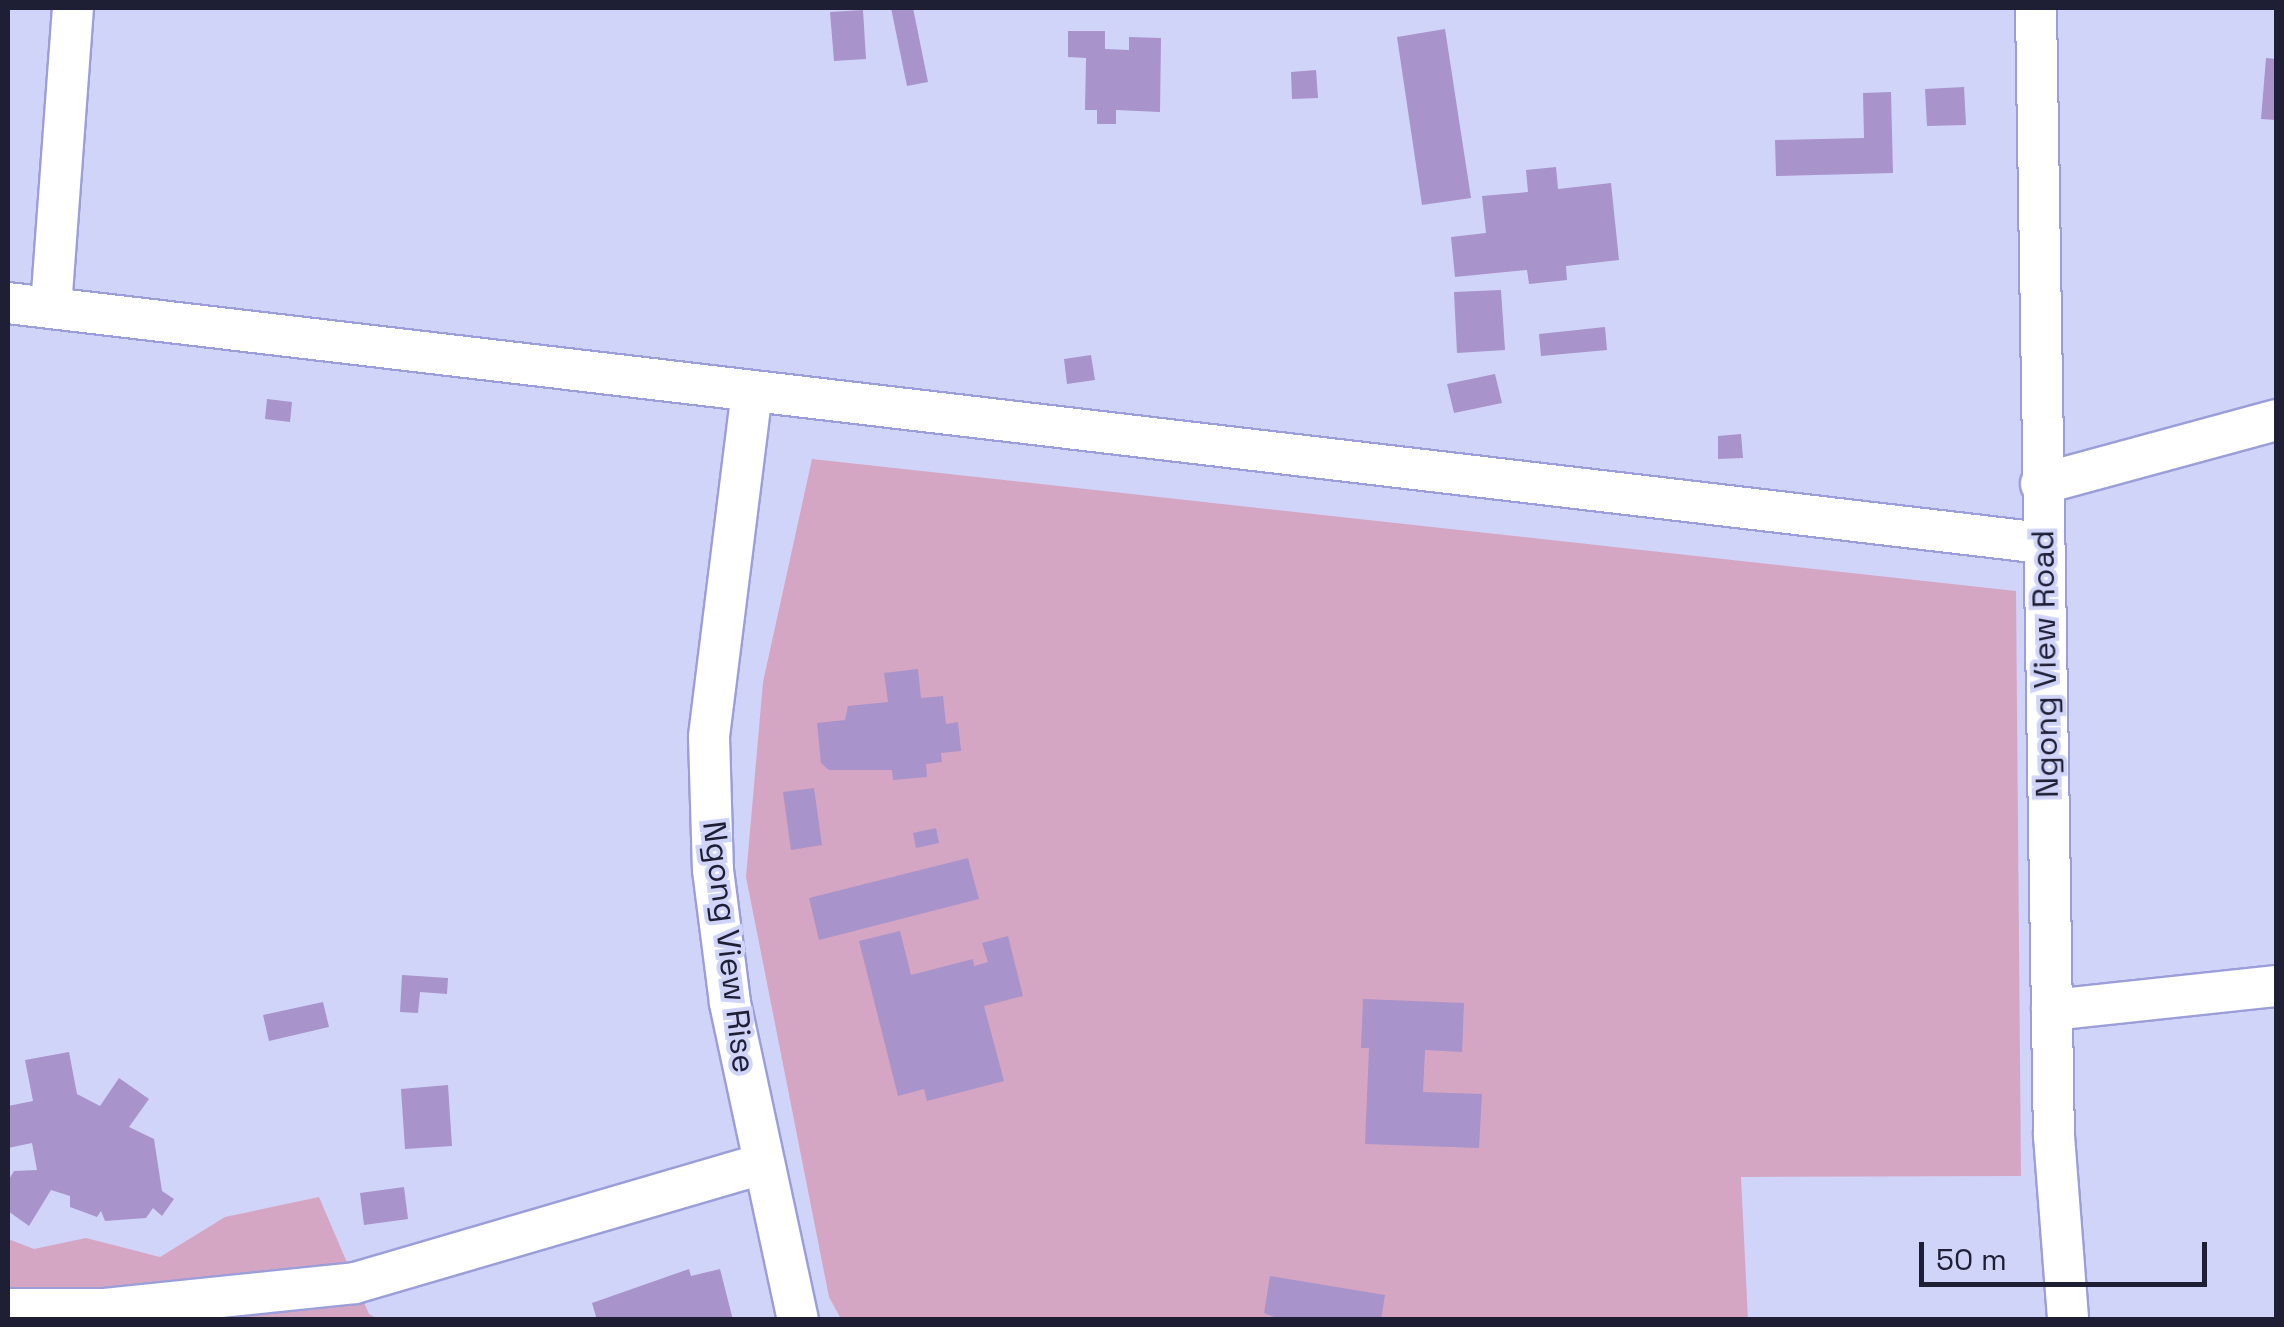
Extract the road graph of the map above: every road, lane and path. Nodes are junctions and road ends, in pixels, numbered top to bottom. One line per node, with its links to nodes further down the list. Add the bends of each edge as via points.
1 (73, 8): 4 (street)
2 (2036, 8): 7 (street, Ngong View Road)
3 (8, 303): 4 (street)
4 (51, 307): 5 (street)
5 (752, 390): 8 (street); 11 (street, Ngong View Rise, via 709,737 712,870)
6 (2276, 420): 7 (street)
7 (2042, 484): 8 (street, Ngong View Road)
8 (2043, 544): 10 (street, Ngong View Road)
9 (2276, 986): 10 (street)
10 (2052, 1010): 14 (street, Ngong View Road)
11 (760, 1164): 12 (street, via 355,1284 105,1309); 13 (street, Ngong View Rise)
12 (8, 1308)
13 (798, 1320)
14 (2068, 1320)

